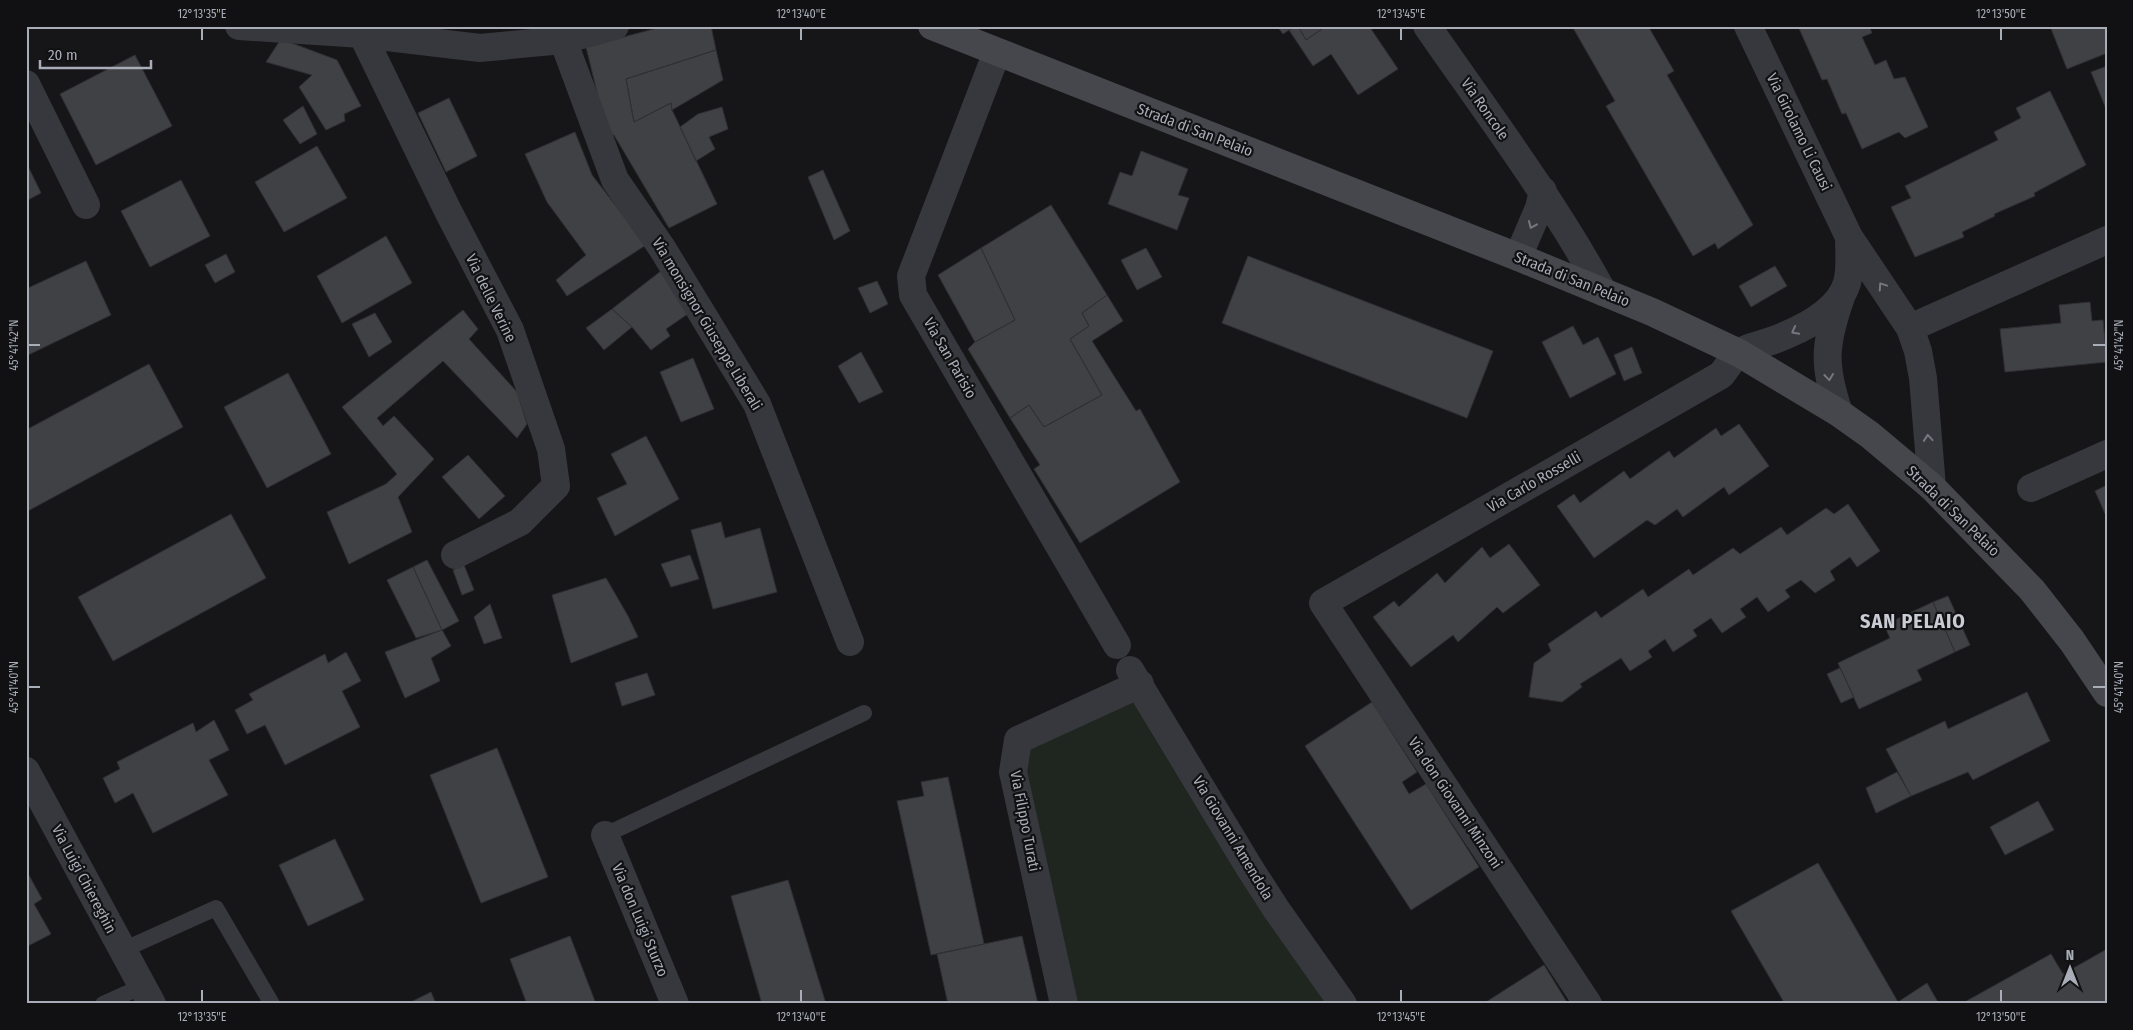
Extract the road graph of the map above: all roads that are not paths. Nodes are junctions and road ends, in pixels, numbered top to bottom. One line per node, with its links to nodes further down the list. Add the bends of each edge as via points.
1 (239, 26): 6 (street)
2 (615, 26): 7 (street)
3 (932, 26): 8 (main road, Strada di San Pelaio)
4 (1427, 26): 10 (street, Via Roncole)
5 (1748, 26): 12 (street, Via Girolamo Li Causi)
6 (362, 34): 7 (street, via 480,48); 23 (street, Via delle Verine, via 510,330 551,449 556,486 520,522)
7 (564, 40): 25 (street, Via monsignor Giuseppe Liberali, via 615,180 662,248 757,404)
8 (996, 52): 14 (main road, Strada di San Pelaio); 26 (street, Via San Parisio, via 919,251 911,276 913,295)
9 (26, 84): 11 (street)
10 (1543, 192): 14 (street, one-way to 14); 15 (street, Via Roncole)
11 (86, 205)
12 (1849, 237): 16 (street, Via Girolamo Li Causi, via 1847,283); 17 (street, Via Girolamo Li Causi, one-way to 12)
13 (2107, 240): 17 (street)
14 (1518, 257): 15 (main road, Strada di San Pelaio)
15 (1603, 292): 18 (main road, Strada di San Pelaio)
16 (1841, 296): 18 (street, Via Girolamo Li Causi, one-way to 18, via 1825,312 1792,334); 19 (street, one-way to 19, via 1827,346 1828,381)
17 (1910, 328): 21 (street, Via Girolamo Li Causi, one-way to 17, via 1923,378)
18 (1739, 354): 19 (main road, Strada di San Pelaio); 24 (street, Via Carlo Rosselli, via 1721,375)
19 (1838, 413): 21 (main road, Strada di San Pelaio, via 1870,435)
20 (2107, 454): 22 (street)
21 (1932, 487): 28 (main road, Strada di San Pelaio, via 2032,590)
22 (2031, 488)
23 (455, 555)
24 (1322, 603): 39 (street, Via don Giovanni Minzoni)
25 (850, 642)
26 (1117, 645)
27 (1134, 677): 37 (street, Via Filippo Turati, via 1018,740 1013,772); 38 (street, Via Giovanni Amendola, via 1249,867)
28 (2107, 692)
29 (864, 713): 31 (lane)
30 (26, 771): 32 (street, Via Luigi Chiereghin)
31 (605, 835): 36 (street, Via don Luigi Sturzo)
32 (123, 950): 33 (street, Via Luigi Chiereghin); 35 (lane, via 216,908)
33 (147, 995): 34 (lane, Via Luigi Chiereghin)
34 (103, 1004)
35 (272, 1004)
36 (675, 1004)
37 (1064, 1004)
38 (1343, 1004)
39 (1588, 1004)

